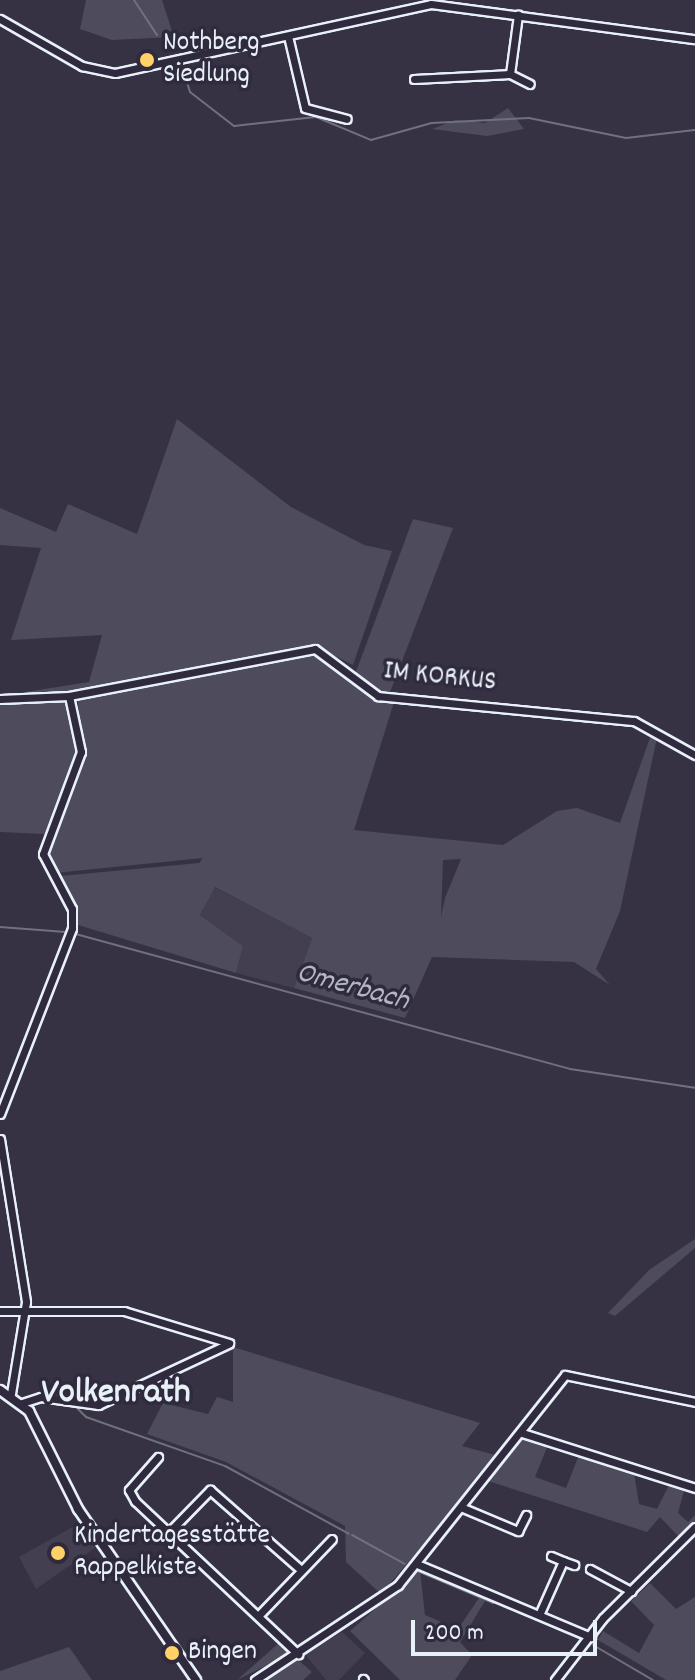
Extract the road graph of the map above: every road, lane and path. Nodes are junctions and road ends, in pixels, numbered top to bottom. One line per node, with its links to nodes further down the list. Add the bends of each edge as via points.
1 (518, 15): 3 (street, via 423,4); 4 (street); 5 (street)
2 (0, 19): 3 (street, via 72,61 115,73)
3 (288, 36): 8 (street, via 305,108)
4 (695, 39)
5 (510, 74): 6 (street); 7 (street)
6 (414, 79)
7 (530, 84)
8 (347, 119)
9 (69, 696): 10 (street, IM KORKUS); 11 (street, IM KORKUS, via 315,649 378,696 634,721); 12 (street, via 81,752 43,854 72,909 70,933)
10 (0, 699)
11 (695, 755)
12 (0, 1114)
13 (0, 1139): 14 (street)
14 (2, 1175): 15 (street)
15 (26, 1310): 16 (street); 18 (street); 20 (street, via 124,1311 229,1343 98,1405 41,1397)
16 (0, 1311)
17 (0, 1390): 18 (main road)
18 (11, 1394): 20 (main road)
19 (695, 1402): 21 (street, via 565,1375)
20 (22, 1403): 40 (main road, via 78,1509)
21 (522, 1433): 23 (street); 24 (street)
22 (158, 1457): 27 (street, via 129,1490)
23 (695, 1488)
24 (463, 1508): 25 (street, via 517,1535); 31 (street)
25 (526, 1515)
26 (695, 1527): 35 (street)
27 (169, 1532): 34 (street, via 210,1490); 36 (street)
28 (332, 1539): 34 (street)
29 (551, 1556): 30 (street)
30 (563, 1561): 32 (street); 37 (street)
31 (417, 1564): 37 (street); 39 (street, via 383,1600)
32 (574, 1565)
33 (590, 1569): 35 (street)
34 (301, 1570): 36 (street)
35 (631, 1591): 38 (street)
36 (259, 1615): 39 (street)
37 (539, 1615): 38 (street)
38 (591, 1637): 42 (street)
39 (298, 1654): 41 (street)
40 (196, 1680)
41 (255, 1680)
42 (555, 1680)

